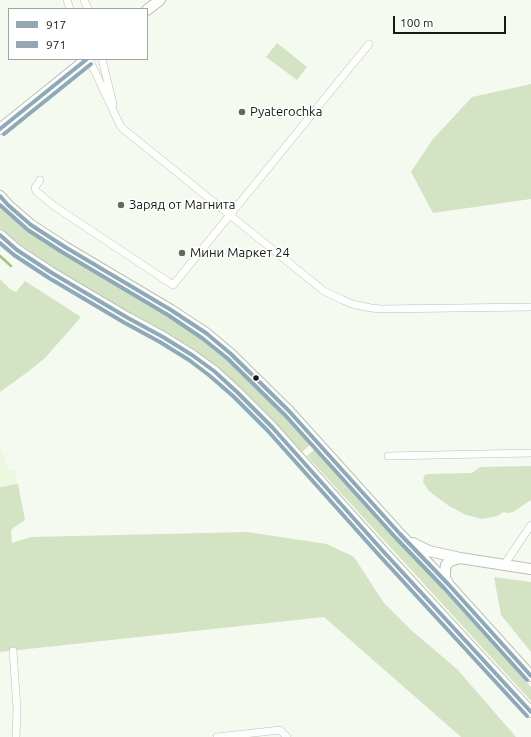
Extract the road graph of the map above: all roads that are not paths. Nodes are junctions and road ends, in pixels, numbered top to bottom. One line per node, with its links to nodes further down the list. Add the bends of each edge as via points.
1 (160, 0): 2 (main road)
2 (148, 9)
3 (369, 44): 11 (street)
4 (86, 60): 8 (main road)
5 (87, 60): 7 (street)
6 (102, 60): 7 (street)
7 (117, 120): 11 (street, via 122,128)
8 (0, 129)
9 (40, 180): 11 (street, via 36,191 54,206 173,286)
10 (0, 196): 17 (main road, via 31,225 65,248 171,310 232,354 298,421)
11 (230, 215): 13 (street, via 316,285 352,304 390,310)
12 (0, 235): 24 (main road, via 17,250 52,273 192,355 237,392 291,447)
13 (531, 307)
14 (531, 453): 15 (street)
15 (388, 456)
16 (531, 525): 19 (street)
17 (400, 534): 18 (main road, via 429,551); 21 (main road)
18 (460, 558): 19 (main road); 21 (main road, via 446,565 445,578)
19 (504, 565): 20 (main road)
20 (531, 569)
21 (449, 585): 23 (main road)
22 (13, 651): 25 (street)
23 (531, 676)
24 (531, 712)
25 (16, 737)
26 (217, 737): 27 (street, via 280,730)
27 (287, 737)

